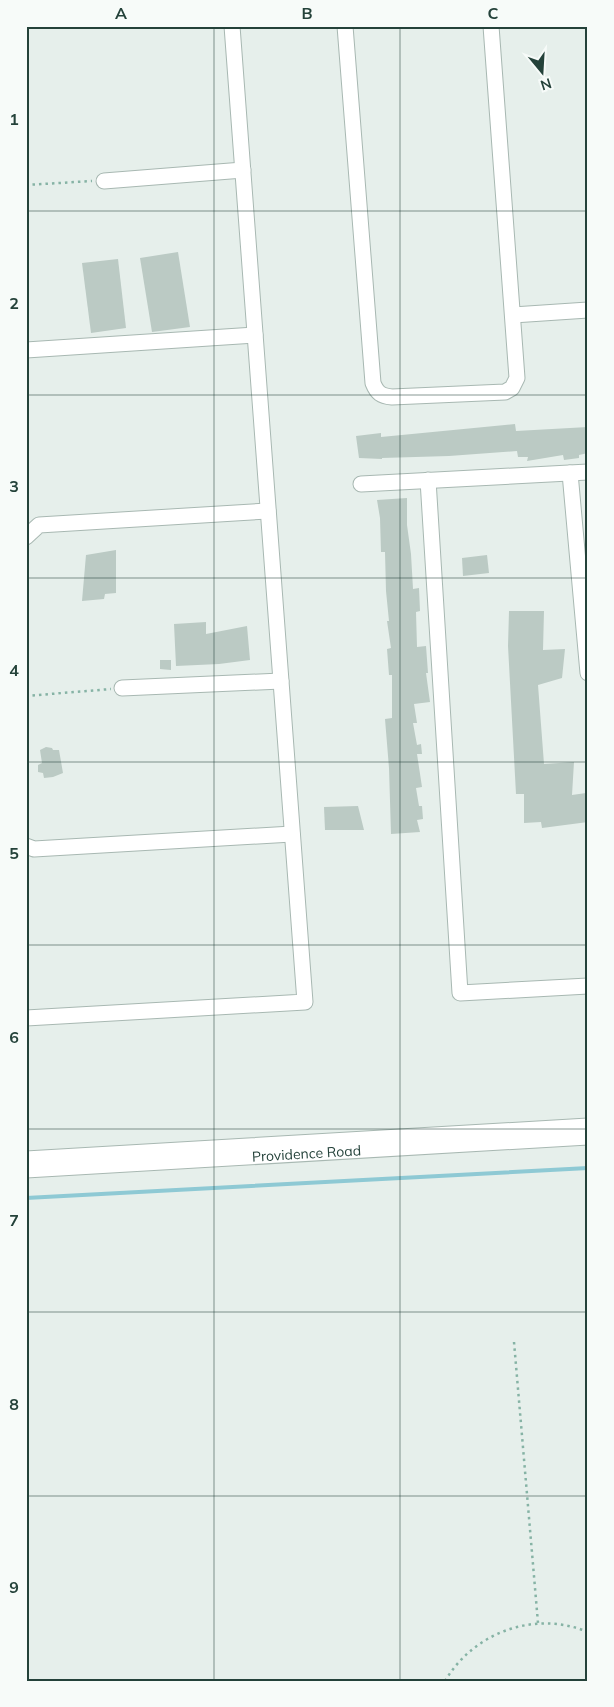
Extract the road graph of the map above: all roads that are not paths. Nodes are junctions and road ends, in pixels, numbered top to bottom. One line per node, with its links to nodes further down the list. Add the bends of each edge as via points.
1 (232, 26): 4 (street)
2 (345, 26): 7 (street, via 375,388 384,396 392,397 505,392 512,388 517,378)
3 (491, 26): 7 (street)
4 (243, 170): 5 (street); 8 (street)
5 (104, 181)
6 (588, 310): 7 (street)
7 (513, 314)
8 (255, 335): 9 (street); 14 (street)
9 (26, 350)
10 (588, 472): 11 (street)
11 (570, 473): 12 (street); 16 (street)
12 (428, 480): 13 (street); 21 (street, via 460,993)
13 (361, 484)
14 (268, 511): 15 (street, via 39,525); 17 (street)
15 (26, 536)
16 (588, 673)
17 (281, 681): 18 (street); 19 (street)
18 (122, 688)
19 (292, 834): 20 (street, via 34,849); 22 (street, via 305,1002)
20 (26, 846)
21 (588, 986)
22 (26, 1018)
23 (588, 1126): 25 (street, Providence Road)
24 (588, 1137): 26 (street, Providence Road)
25 (26, 1159)
26 (26, 1170)

